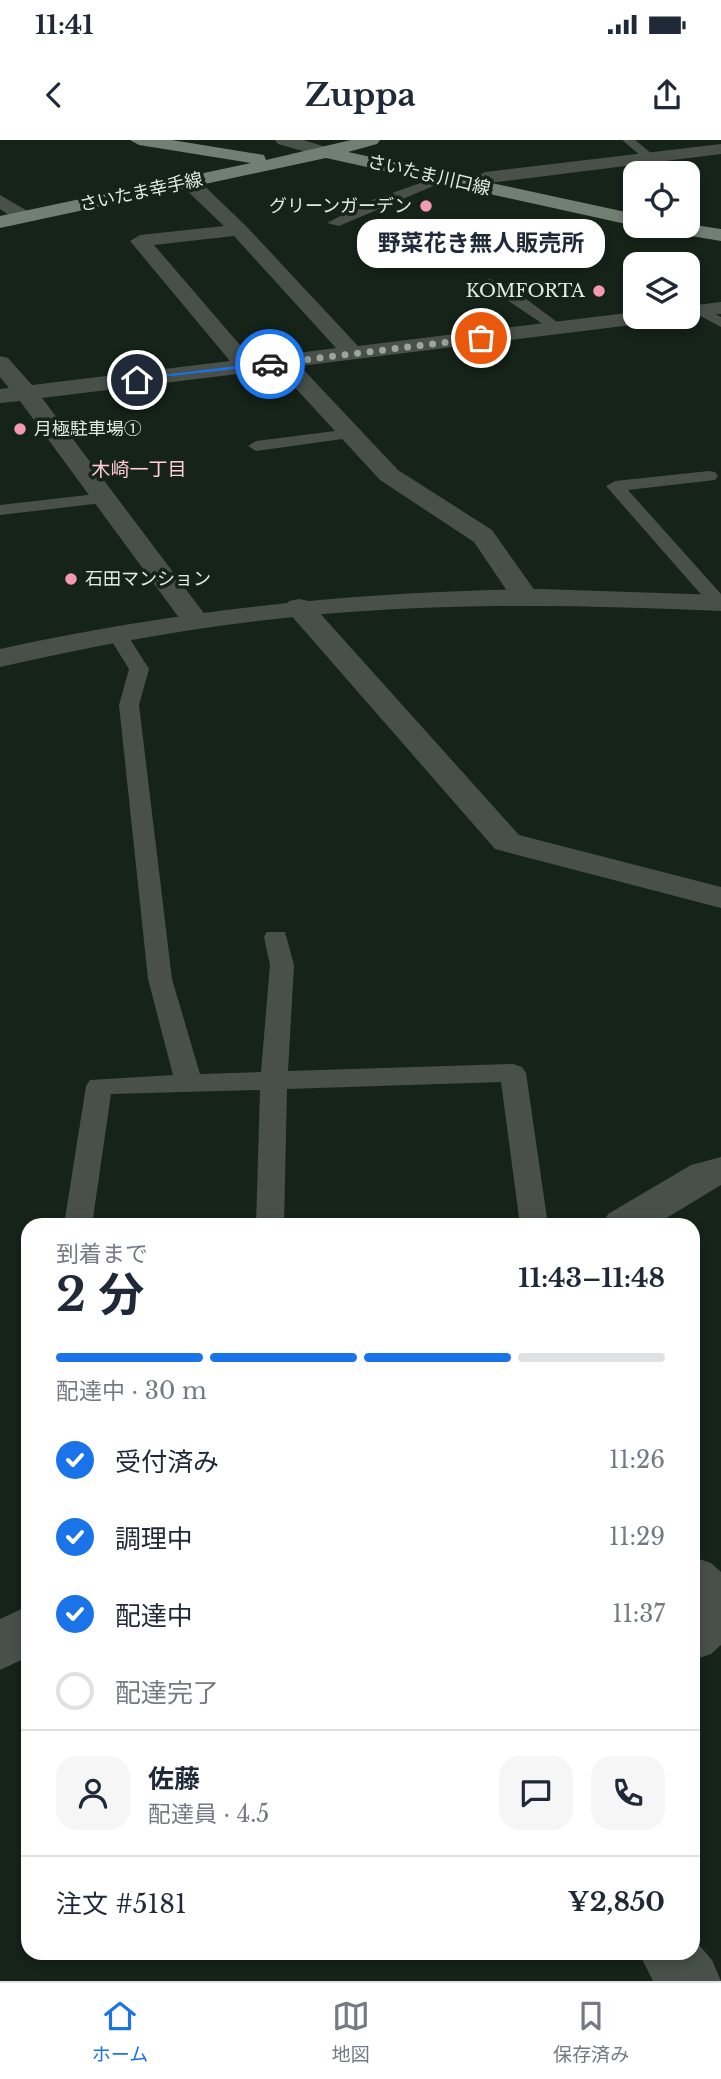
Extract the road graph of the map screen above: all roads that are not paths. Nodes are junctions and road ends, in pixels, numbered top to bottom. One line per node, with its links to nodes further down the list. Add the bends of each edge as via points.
1 (139, 140): 8 (main road, さいたま川口線)
2 (285, 140): 6 (street)
3 (371, 140): 6 (main road)
4 (628, 140): 7 (lane)
5 (721, 149): 7 (street)
6 (327, 153): 8 (main road, さいたま川口線); 9 (main road, さいたま川口線)
7 (651, 158): 11 (street, via 485,178)
8 (282, 162): 10 (main road, さいたま幸手線)
9 (444, 179): 11 (main road, さいたま川口線); 16 (lane)
10 (189, 182): 13 (main road, さいたま幸手線); 17 (street)
11 (470, 185): 14 (main road, さいたま川口線)
12 (0, 201): 13 (street)
13 (24, 217): 15 (main road, さいたま幸手線)
14 (623, 217)
15 (0, 222)
16 (334, 223)
17 (239, 230): 25 (street); 28 (street, via 140,241)
18 (700, 232): 19 (main road)
19 (721, 235)
20 (489, 283): 24 (lane)
21 (703, 310): 23 (lane)
22 (623, 320): 24 (street)
23 (721, 323)
24 (558, 328): 25 (street)
25 (354, 354): 26 (street)
26 (285, 362): 28 (street); 31 (street)
27 (0, 363): 29 (street)
28 (247, 367): 29 (street)
29 (26, 393): 30 (street); 34 (street)
30 (0, 396)
31 (351, 434): 32 (lane); 36 (street, via 389,475 483,536)
32 (256, 446)
33 (709, 476): 37 (lane, via 614,486)
34 (105, 498): 35 (lane); 39 (street)
35 (0, 510)
36 (526, 598): 37 (street); 38 (street)
37 (720, 603)
38 (299, 607): 39 (street); 42 (street, via 507,842)
39 (195, 620): 40 (street)
40 (116, 632): 41 (street); 45 (lane, via 139,669 129,705 160,979)
41 (0, 658)
42 (721, 898)
43 (276, 937): 44 (lane, via 282,965)
44 (274, 1081): 45 (lane); 48 (lane); 49 (lane, via 513,1073)
45 (189, 1084): 47 (lane, via 99,1086)
46 (721, 1171): 50 (street, via 706,1175)
47 (79, 1218)
48 (270, 1218)
49 (533, 1218)
50 (635, 1218)
51 (700, 1584): 52 (street)
52 (721, 1604)
53 (721, 1612): 54 (street)
54 (700, 1631)
55 (21, 1633): 56 (street)
56 (0, 1648)
57 (674, 1960): 58 (street)
58 (691, 1981)

